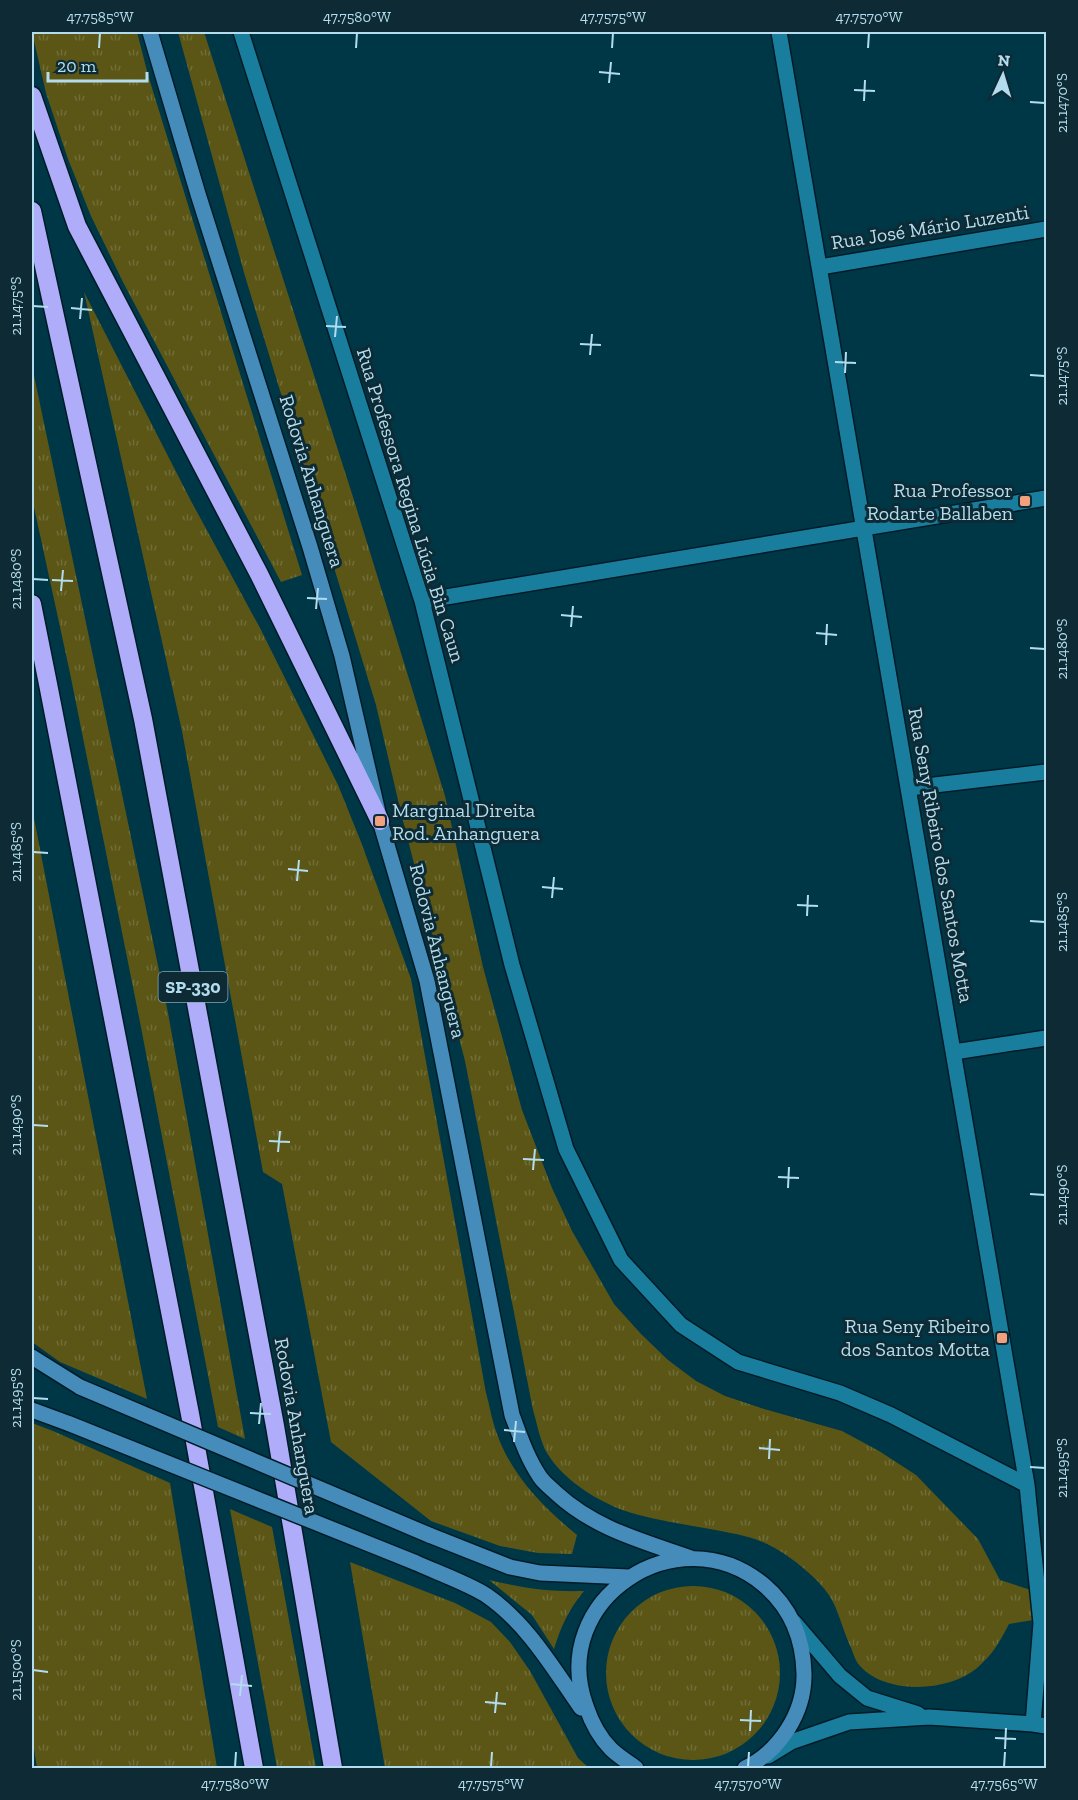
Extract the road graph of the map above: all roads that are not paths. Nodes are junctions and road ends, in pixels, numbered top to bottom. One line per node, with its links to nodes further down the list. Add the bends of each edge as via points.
1 (150, 32): 14 (main road, Rodovia Anhanguera, via 320,579)
2 (241, 32): 10 (street, Rua Professora Regina Lúcia Bin Caun)
3 (779, 32): 7 (street, Rua Seny Ribeiro dos Santos Motta)
4 (32, 96): 14 (highway, via 77,226 259,574)
5 (32, 211): 29 (highway, Rodovia Anhanguera / SP-330, via 143,719 273,1415)
6 (1047, 229): 7 (street, Rua José Mário Luzenti)
7 (820, 267): 9 (street, Rua Seny Ribeiro dos Santos Motta)
8 (1047, 498): 9 (street)
9 (864, 528): 10 (street); 13 (street, Rua Seny Ribeiro dos Santos Motta)
10 (422, 601): 19 (street, Rua Professora Regina Lúcia Bin Caun, via 512,965 566,1149 621,1260 681,1325 738,1362 840,1393)
11 (32, 604): 28 (highway, via 192,1426)
12 (1047, 772): 13 (street)
13 (909, 788): 16 (street, Rua Seny Ribeiro dos Santos Motta)
14 (380, 821): 20 (main road, Rodovia Anhanguera, via 427,981 512,1415 523,1446 541,1479 570,1506 597,1523)
15 (1047, 1038): 16 (street)
16 (954, 1052): 19 (street, Rua Seny Ribeiro dos Santos Motta)
17 (32, 1357): 21 (main road, bridge, via 80,1387 501,1564 540,1573)
18 (32, 1410): 25 (main road, bridge, via 414,1562 484,1594 523,1626)
19 (1028, 1485): 23 (street, Rua Seny Ribeiro dos Santos Motta)
20 (692, 1558): 21 (main road, via 659,1562); 22 (main road, via 724,1563 753,1576 777,1596)
21 (629, 1577): 25 (main road, via 605,1599 587,1626 579,1658 580,1691)
22 (794, 1622): 24 (street, via 840,1676 867,1698); 27 (main road, via 804,1652 805,1683 796,1713 781,1741)
23 (1044, 1622): 26 (street, Rua Seny Ribeiro dos Santos Motta)
24 (929, 1717): 26 (street); 27 (street, via 849,1722 791,1742)
25 (591, 1722): 30 (main road, via 610,1749)
26 (1040, 1725)
27 (752, 1765)
28 (254, 1768)
29 (333, 1768)
30 (636, 1768)

